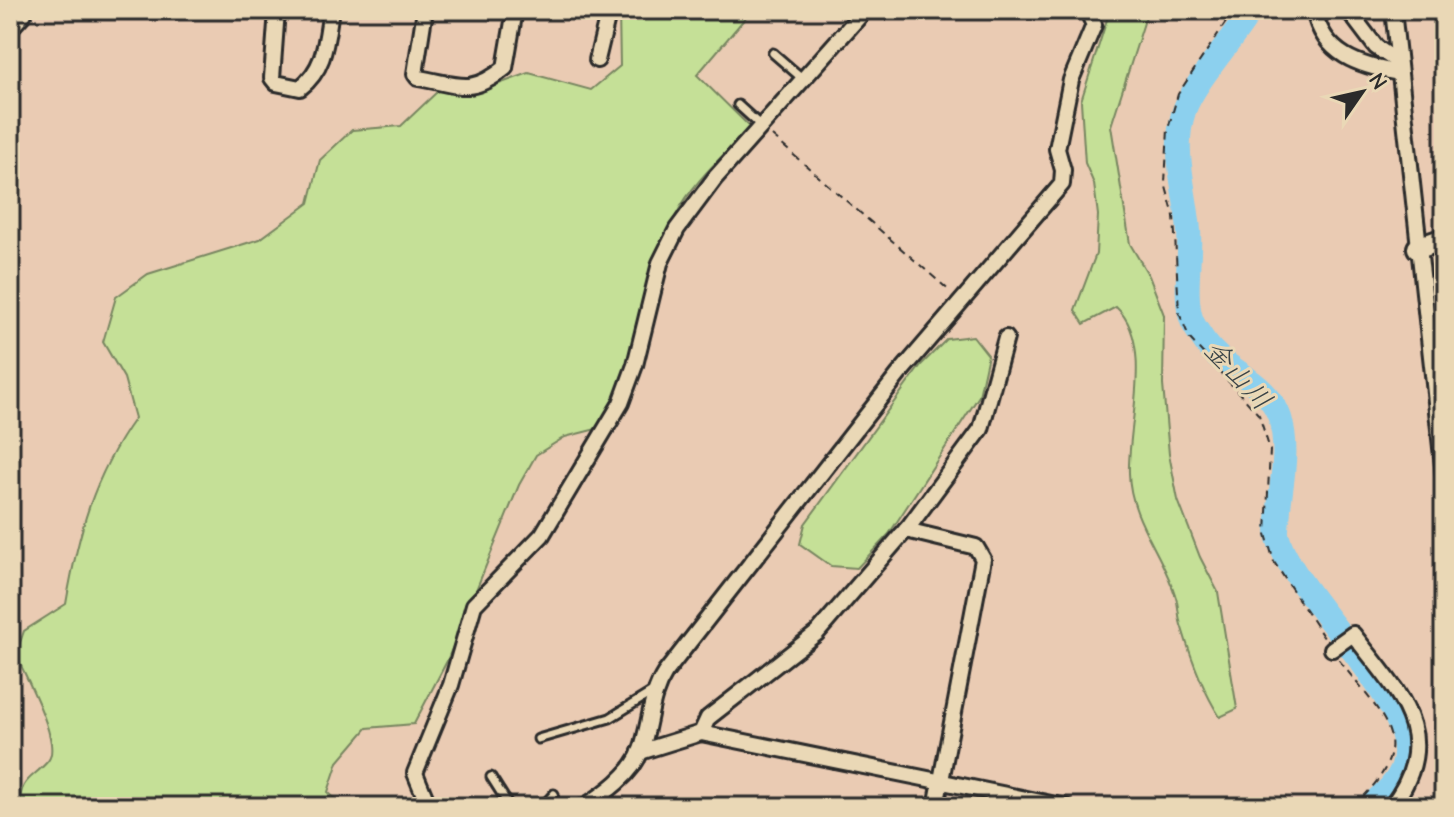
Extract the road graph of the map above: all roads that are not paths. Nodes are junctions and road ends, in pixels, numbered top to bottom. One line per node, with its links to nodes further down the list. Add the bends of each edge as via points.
1 (19, 10): 12 (highway)
2 (277, 10): 3 (street, via 272,78 300,88 323,59)
3 (331, 10)
4 (425, 10): 5 (street, via 415,74 473,87 505,68)
5 (515, 10)
6 (609, 10): 14 (street)
7 (865, 10): 16 (street)
8 (1087, 10): 25 (street, via 1094,25 1071,80 1057,149 1062,184 899,374)
9 (1314, 10): 15 (street, via 1324,39 1334,50 1353,62)
10 (1348, 10): 15 (street)
11 (1393, 10): 15 (street)
12 (10, 20)
13 (773, 53): 16 (lane)
14 (597, 60)
15 (1399, 68): 20 (street)
16 (803, 79): 18 (street)
17 (738, 105): 18 (lane)
18 (761, 126): 32 (street, via 693,204 669,243 629,385 588,462 542,535 474,605 451,685 415,773)
19 (1444, 239): 20 (street)
20 (1418, 248): 22 (street)
21 (1006, 338): 23 (street, via 981,429)
22 (1444, 475)
23 (906, 530): 26 (street, via 817,633 708,718); 30 (street, via 976,547 983,559)
24 (1332, 649): 38 (street, via 1353,634 1416,726 1412,768)
25 (654, 691): 27 (lane, via 610,718); 28 (street)
26 (701, 733): 28 (street); 30 (street)
27 (538, 739)
28 (640, 752): 35 (street, via 607,792)
29 (491, 777): 33 (lane)
30 (940, 782): 36 (street); 37 (street)
31 (554, 794): 34 (lane)
32 (429, 807)
33 (510, 807)
34 (542, 807)
35 (584, 807)
36 (936, 807)
37 (1066, 807)
38 (1391, 807)

